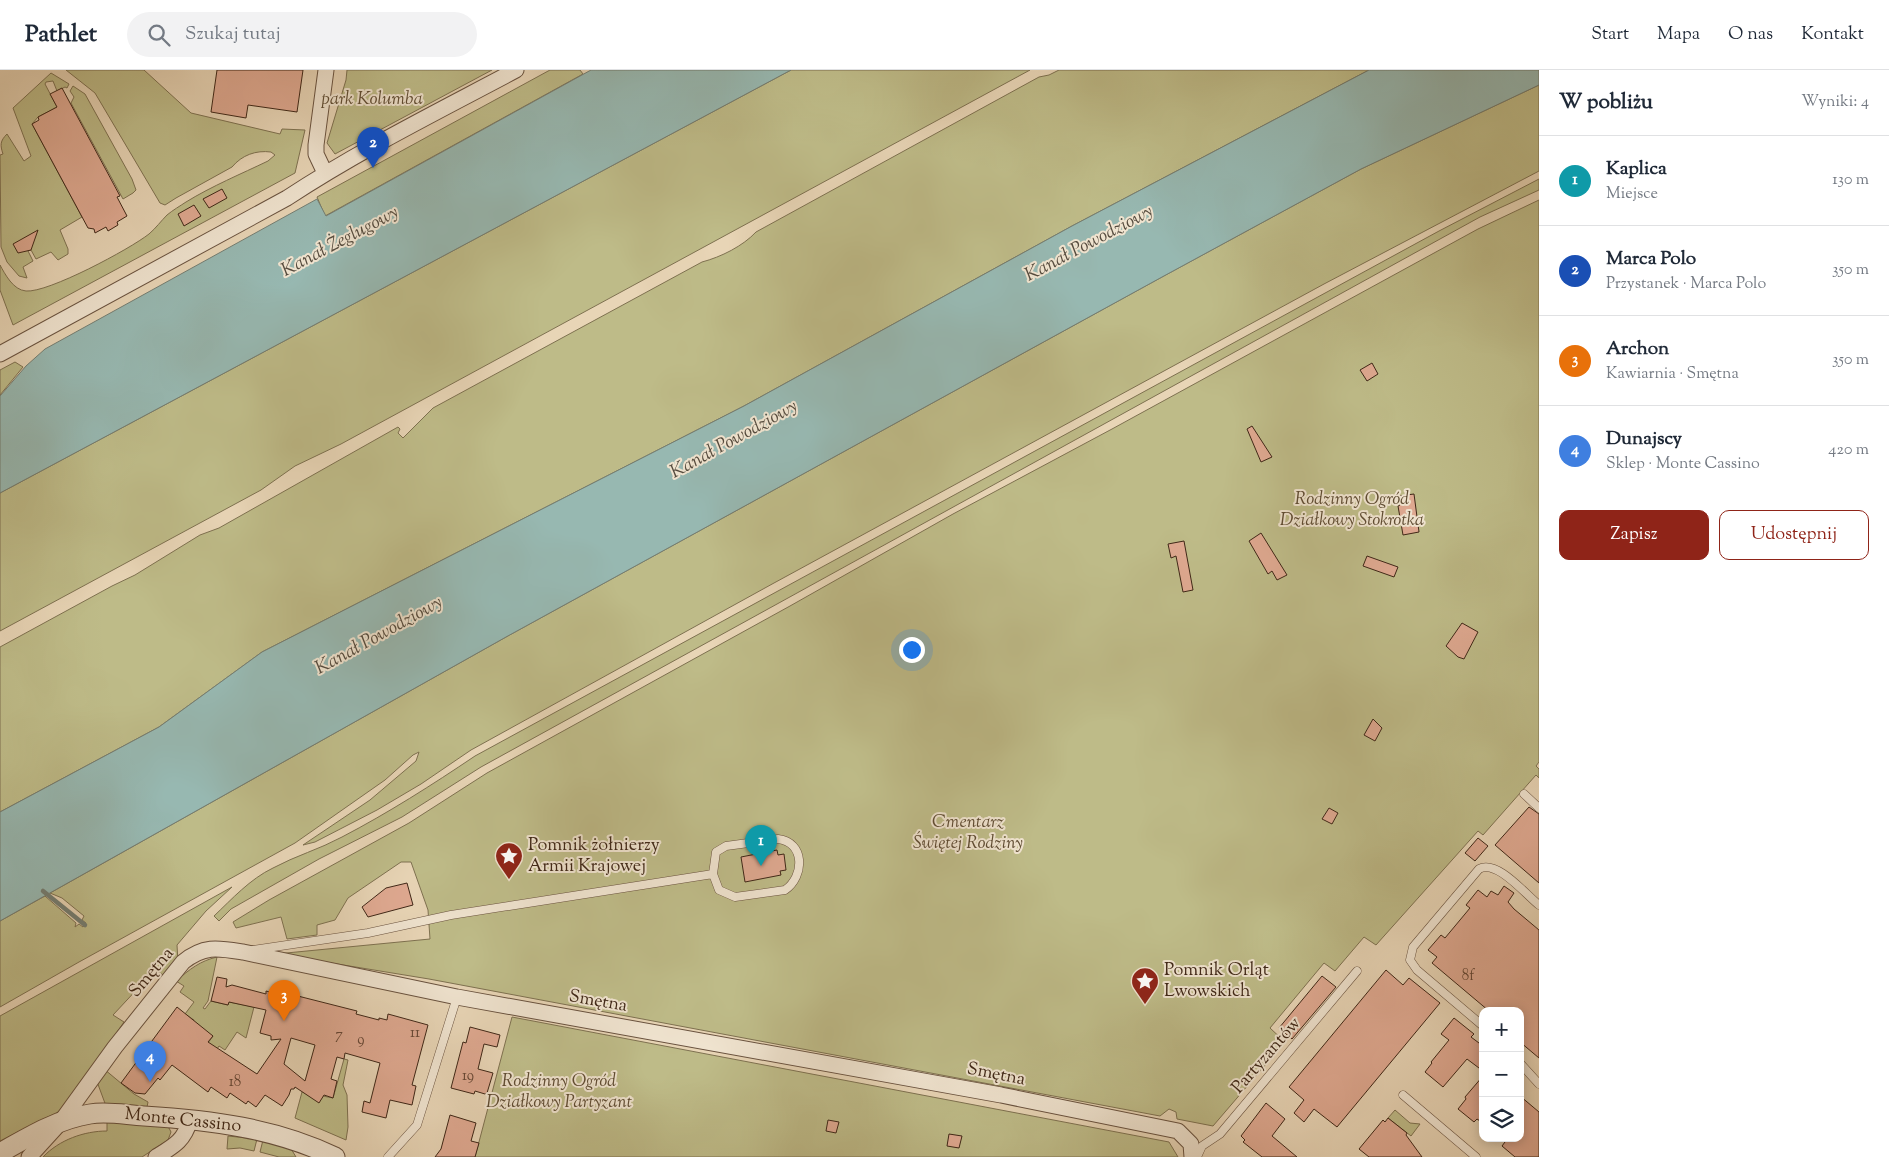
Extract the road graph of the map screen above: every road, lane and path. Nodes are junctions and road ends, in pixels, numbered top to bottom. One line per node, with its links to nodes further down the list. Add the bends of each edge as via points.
1 (326, 70): 3 (street, via 316,145 316,154)
2 (516, 70): 3 (street)
3 (325, 173): 4 (street, via 287,198)
4 (0, 354)
5 (1524, 794): 6 (lane)
6 (1539, 808)
7 (712, 874): 7 (lane, via 719,890 735,898 785,890 798,876 799,860 795,848 785,839 726,846 716,852); 9 (lane)
8 (1539, 905): 12 (lane, via 1503,873 1484,866 1413,947 1410,960 1417,970)
9 (243, 952): 11 (street, Smętna); 17 (street, Smętna, via 210,949 195,953 183,962)
10 (1357, 971): 25 (lane, Partyzantów, via 1220,1134 1202,1146)
11 (457, 997): 23 (lane, via 417,1125); 24 (street, Smętna, via 992,1093 1178,1131 1191,1144)
12 (1479, 1023)
13 (1524, 1067): 14 (lane)
14 (1539, 1084)
15 (1403, 1095): 26 (lane)
16 (190, 1120): 17 (street, Monte Cassino, via 95,1114); 18 (street, Monte Cassino, via 266,1131); 21 (street, via 181,1140)
17 (60, 1123): 19 (street, Monte Cassino); 20 (street)
18 (303, 1150): 22 (street, Monte Cassino)
19 (0, 1152)
20 (29, 1157)
21 (156, 1157)
22 (335, 1157)
23 (388, 1157)
24 (1192, 1157)
25 (1197, 1157)
26 (1476, 1157)

